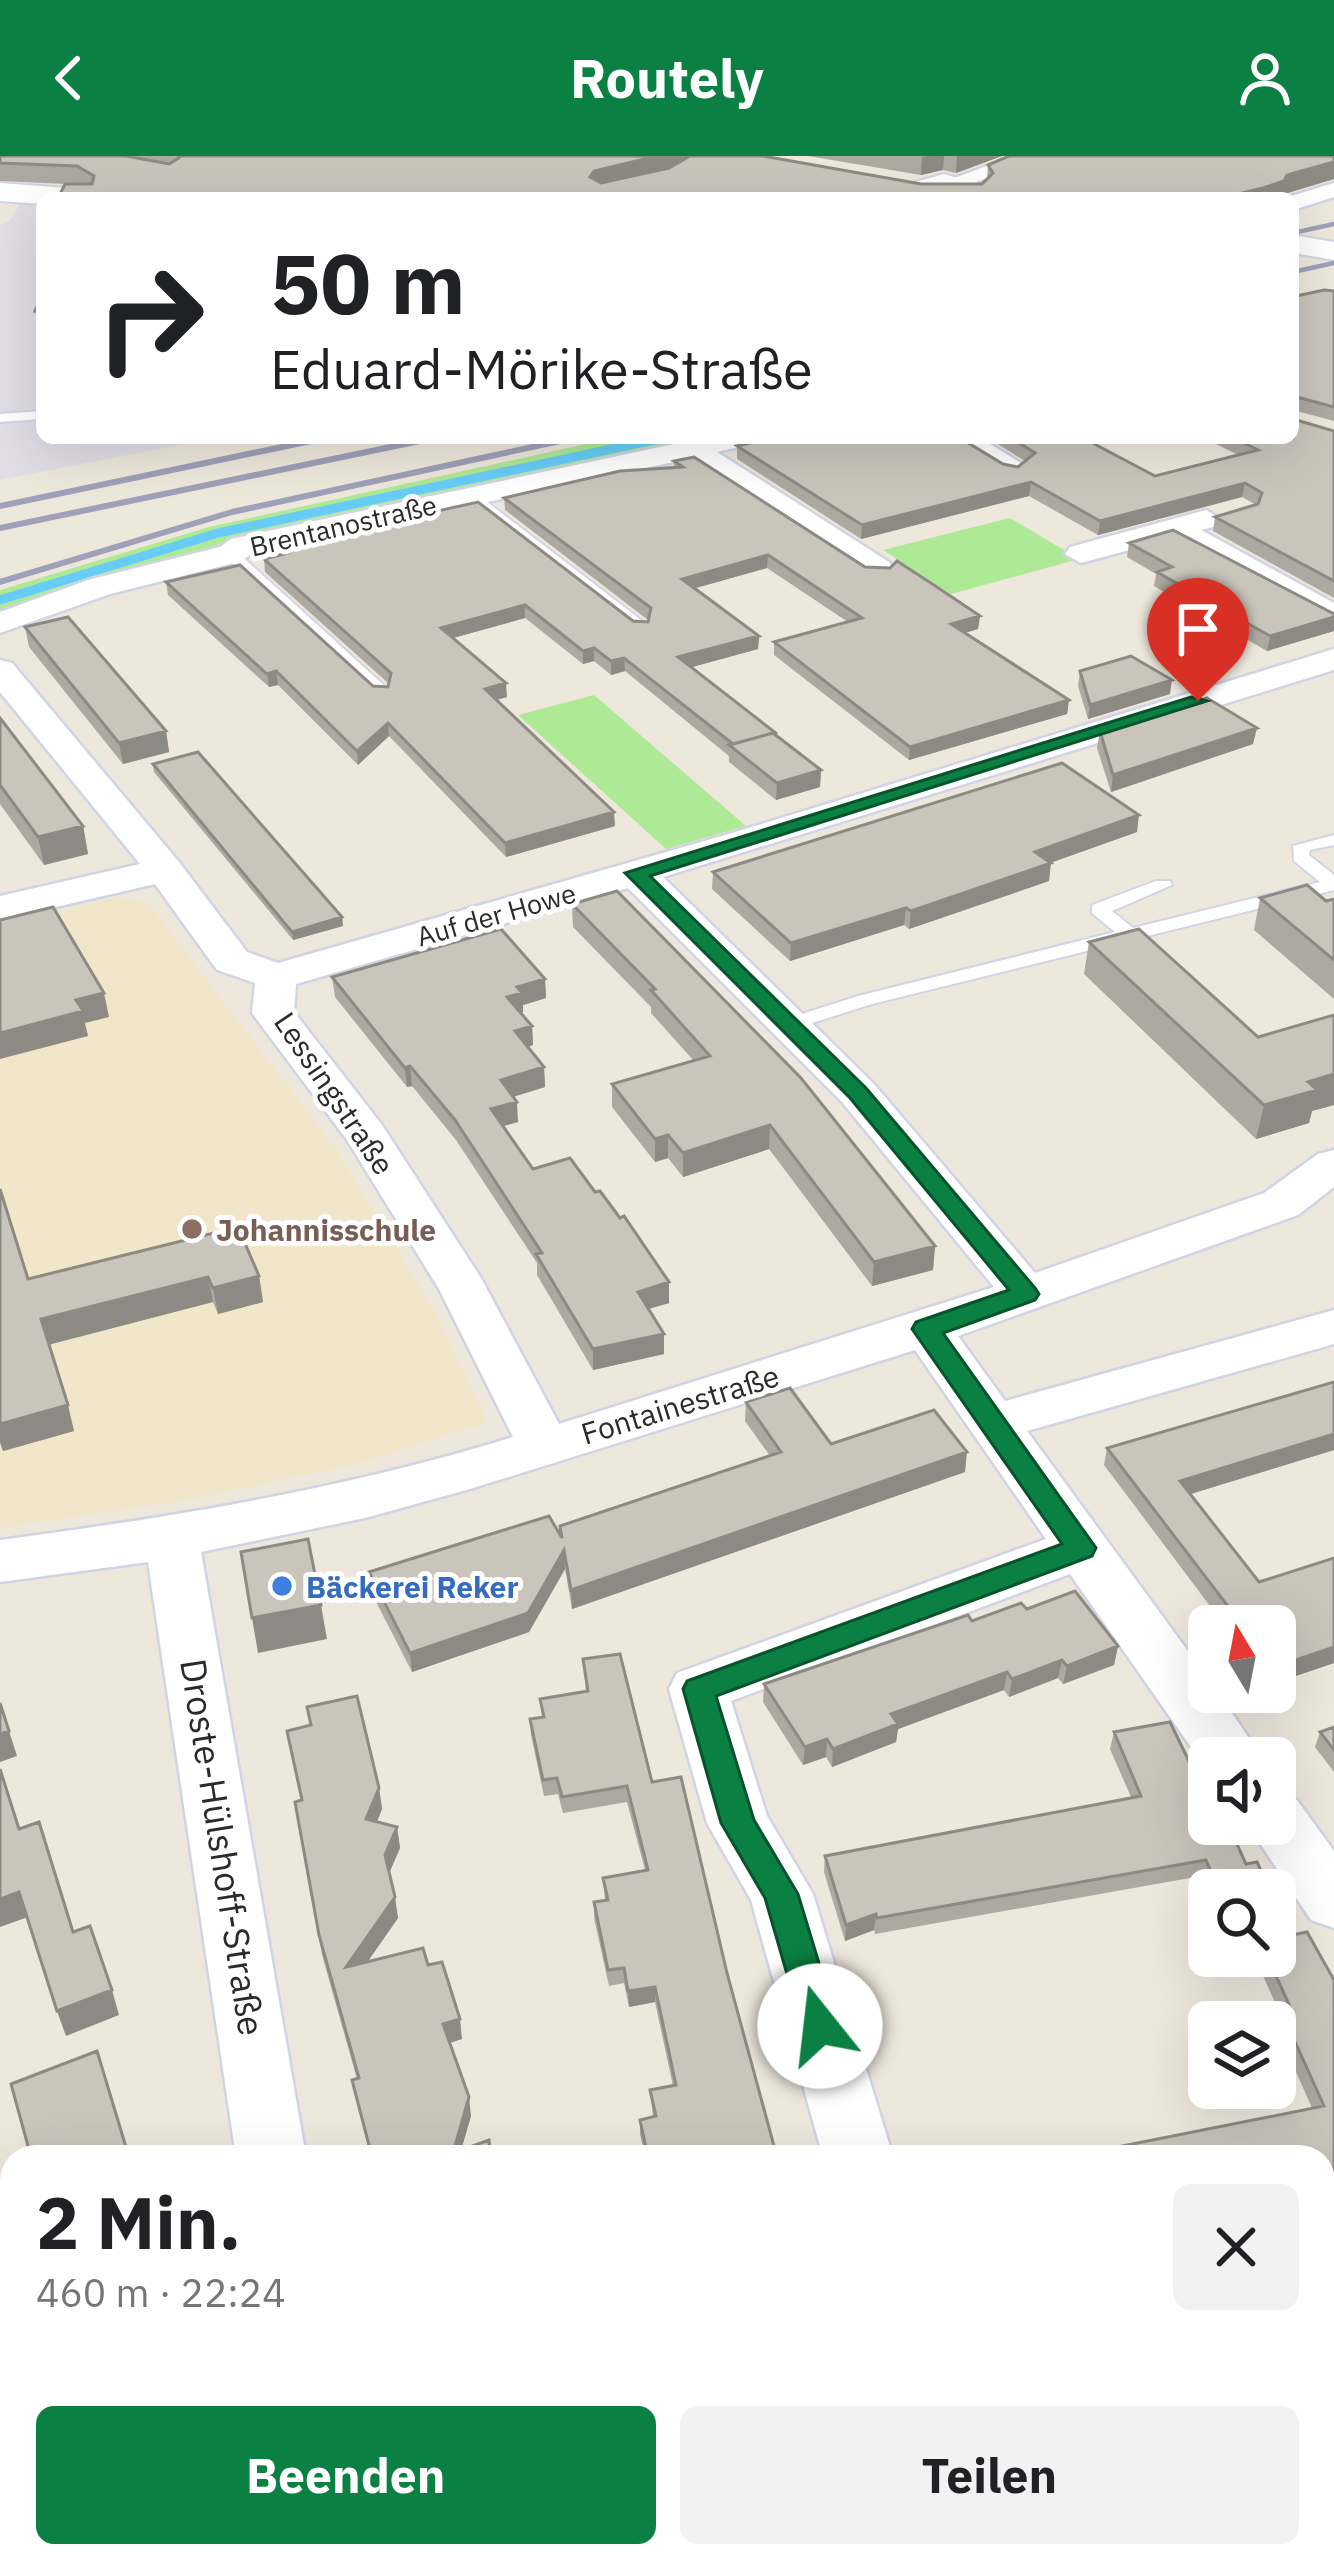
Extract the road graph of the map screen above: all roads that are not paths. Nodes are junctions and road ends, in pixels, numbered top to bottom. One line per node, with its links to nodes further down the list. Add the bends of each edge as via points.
1 (1036, 156): 2 (street)
2 (938, 190)
3 (1334, 190): 6 (street)
4 (0, 193): 5 (main road)
5 (36, 195)
6 (1299, 201)
7 (1299, 245): 8 (main road)
8 (1334, 251)
9 (36, 415): 10 (lane)
10 (0, 418)
11 (715, 444): 13 (street, Brentanostraße)
12 (970, 444): 14 (street)
13 (692, 449): 15 (street, Brentanostraße); 20 (street)
14 (1014, 469)
15 (469, 496): 18 (street, Brentanostraße); 23 (lane)
16 (1241, 510): 17 (street)
17 (1174, 528): 19 (street); 21 (street)
18 (231, 554): 22 (street, Brentanostraße, via 99,587); 26 (lane)
19 (1081, 554)
20 (878, 569)
21 (1334, 616)
22 (0, 623)
23 (642, 628)
24 (1334, 659): 29 (street, Auf der Howe)
25 (0, 670): 28 (street, Lessingstraße)
26 (382, 693)
27 (1334, 840): 30 (lane, via 1302,846 1300,857)
28 (165, 870): 32 (street); 34 (street, Lessingstraße, via 232,961)
29 (636, 873): 34 (street, Auf der Howe); 35 (street)
30 (1334, 884): 33 (lane)
31 (1163, 885): 33 (lane, via 1100,909)
32 (0, 908)
33 (1131, 936): 35 (lane)
34 (276, 976): 41 (street, Lessingstraße, via 273,1012 366,1136 464,1289)
35 (790, 1024): 37 (street)
36 (1327, 1180): 37 (street, Fontainestraße, via 1281,1204)
37 (1026, 1294): 39 (street, Fontainestraße)
38 (1334, 1327): 40 (street)
39 (926, 1329): 40 (street); 41 (street, Fontainestraße)
40 (994, 1422): 43 (street)
41 (544, 1446): 42 (street, Fontainestraße, via 364,1498)
42 (171, 1538): 44 (street, Fontainestraße); 48 (street, Droste-Hülshoff-Straße)
43 (1081, 1548): 45 (street); 49 (street, via 698,1689 738,1823 781,1894)
44 (0, 1561)
45 (1217, 1737)
46 (1294, 1845): 47 (street)
47 (1334, 1901)
48 (269, 2145)
49 (854, 2145)

